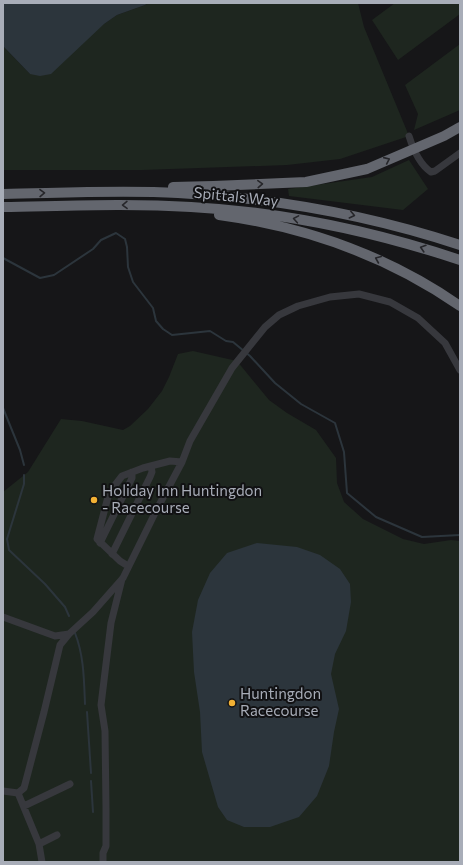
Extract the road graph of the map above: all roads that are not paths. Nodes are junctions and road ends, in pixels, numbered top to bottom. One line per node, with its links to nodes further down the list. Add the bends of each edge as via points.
1 (460, 127): 3 (highway)
2 (408, 136): 3 (lane)
3 (413, 148): 4 (lane, via 424,168 431,172); 5 (highway, one-way to 3, via 153,187 306,182 367,169)
4 (460, 153)
5 (109, 192): 6 (highway, Spittals Way, one-way to 5); 9 (highway, Spittals Way, one-way to 9, via 190,194 277,202 376,221)
6 (3, 194)
7 (143, 205): 8 (highway, Spittals Way, one-way to 8); 10 (highway, Spittals Way, one-way to 7, via 381,236 291,218 230,210); 11 (highway, one-way to 7, via 408,273 332,240 229,216)
8 (3, 207)
9 (460, 245)
10 (460, 260)
11 (460, 306)
12 (460, 370): 13 (lane, via 445,343 418,318 390,302 359,294 330,297 298,306 279,315 265,327 236,361 190,441)
13 (182, 462): 14 (lane, via 170,461); 18 (lane)
14 (151, 466): 15 (lane); 17 (lane, via 150,477)
15 (132, 472): 16 (lane, via 132,478); 16 (lane, via 122,476 109,493 96,539)
16 (100, 542): 17 (lane)
17 (112, 554): 18 (lane)
18 (128, 566): 19 (lane)
19 (123, 578): 21 (lane, via 93,612); 29 (lane, via 111,623 101,705 105,731 106,808 106,846)
20 (3, 617): 21 (lane, via 55,636)
21 (69, 634): 24 (lane, via 60,645 24,788)
22 (70, 784): 25 (lane)
23 (3, 791): 24 (lane)
24 (18, 793): 25 (lane)
25 (24, 806): 27 (lane)
26 (58, 835): 27 (lane)
27 (40, 844): 28 (lane)
28 (42, 862)
29 (103, 862)

